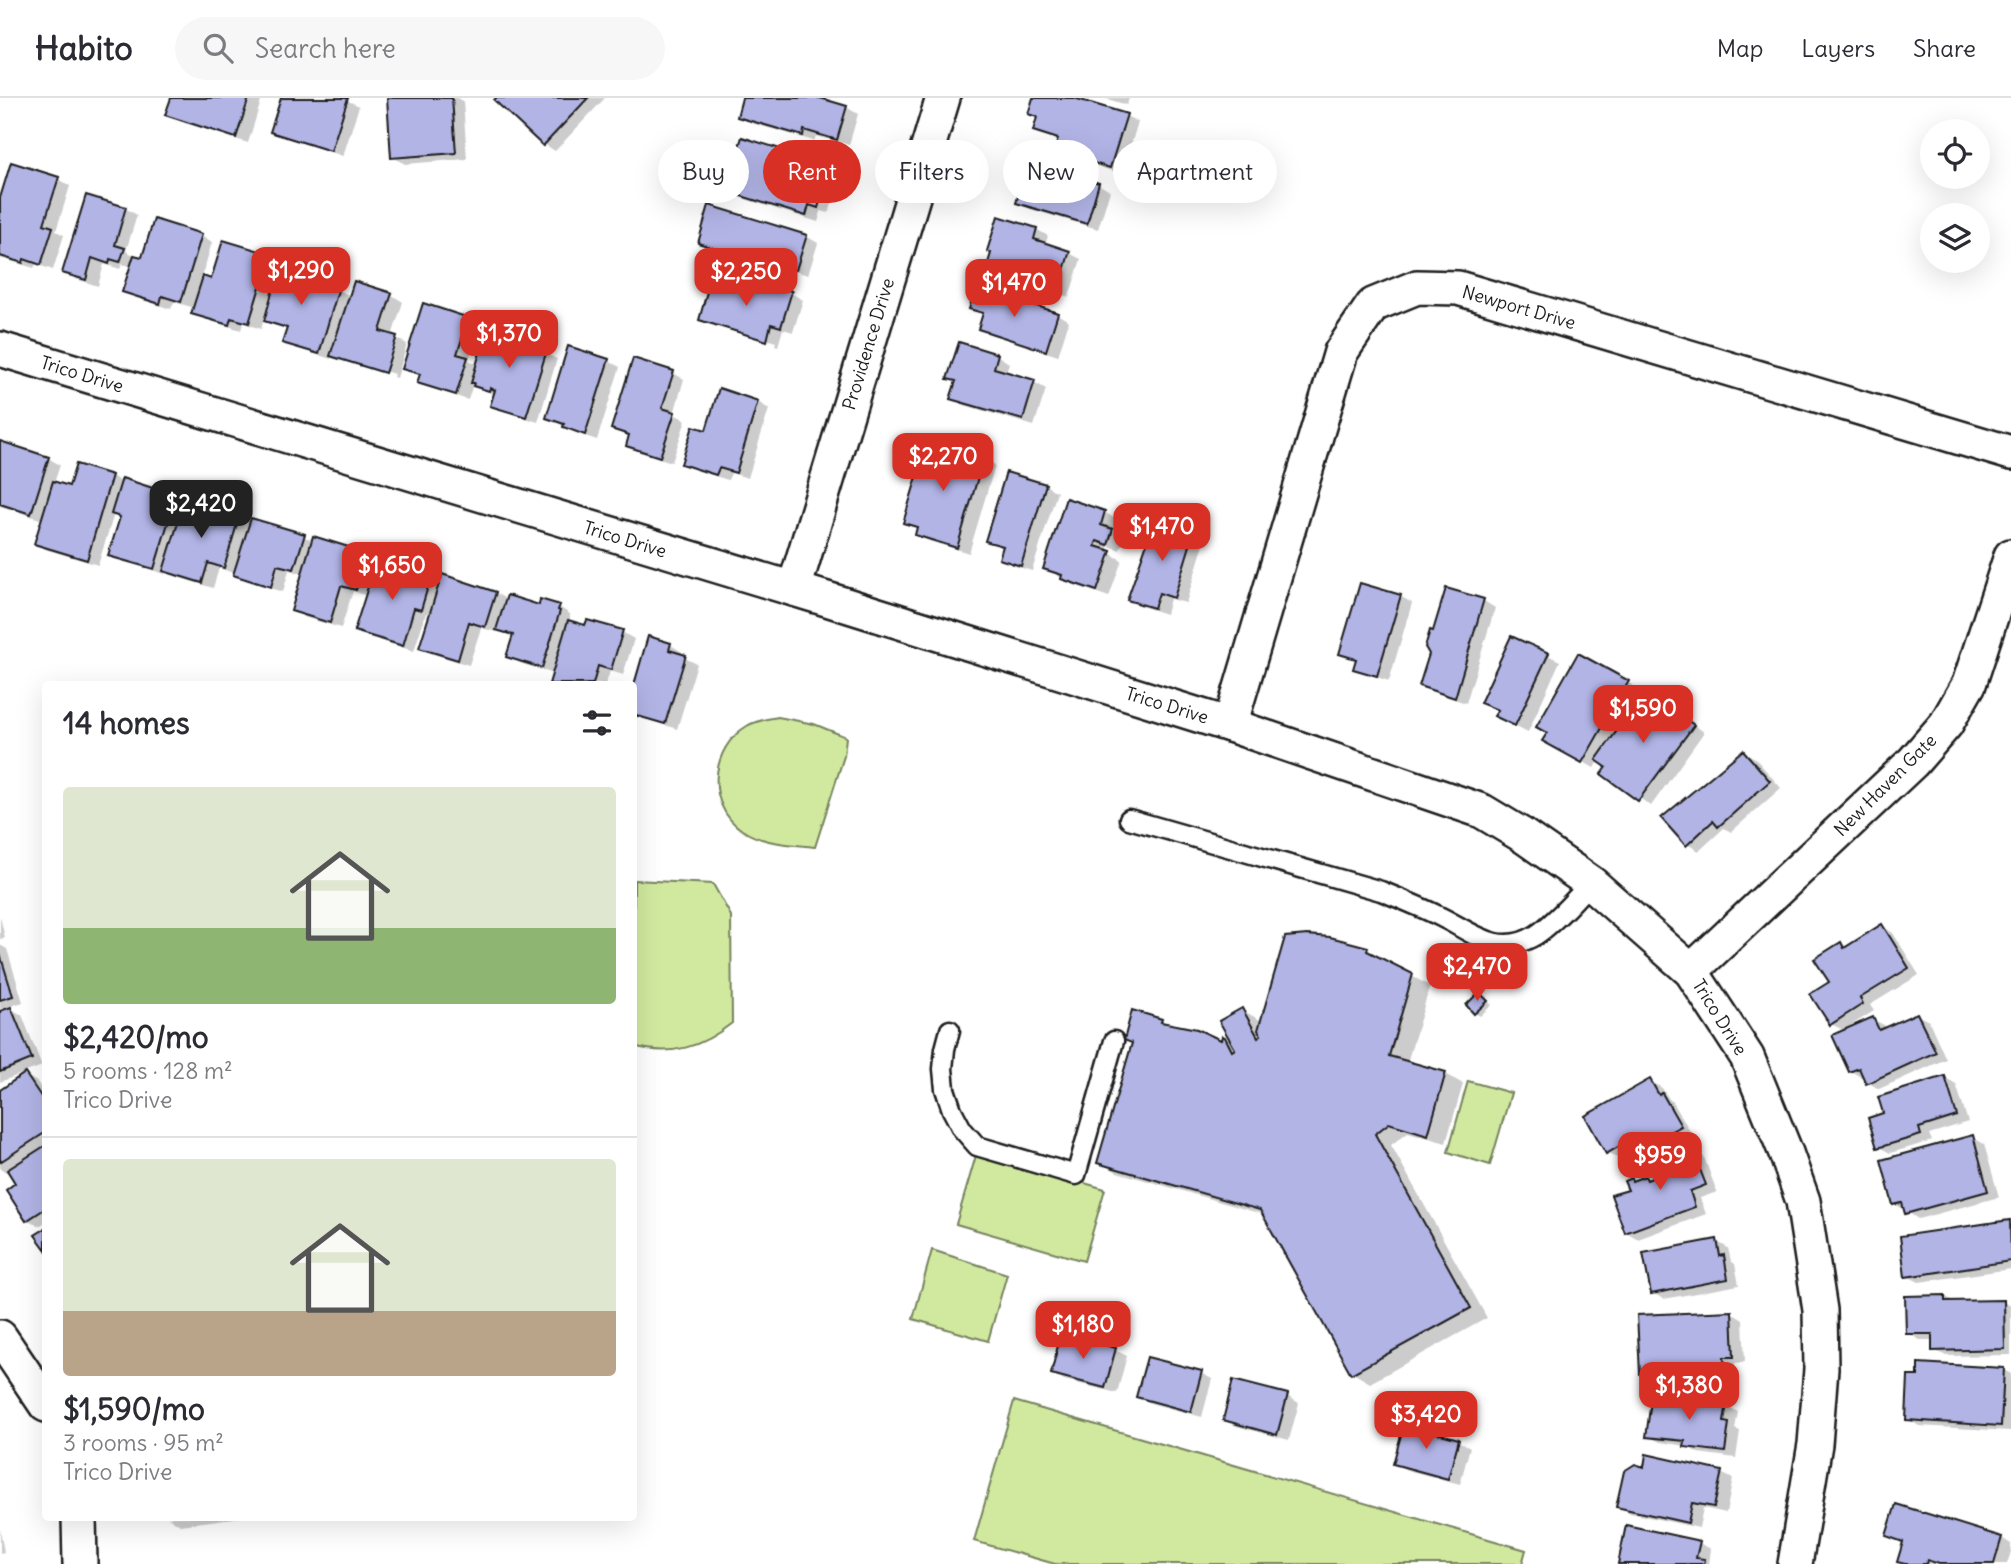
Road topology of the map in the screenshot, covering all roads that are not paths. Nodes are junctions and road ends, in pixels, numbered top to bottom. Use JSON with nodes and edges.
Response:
{"nodes":[{"id":1,"x":943,"y":98,"type":"edge"},
{"id":2,"x":0,"y":349,"type":"edge"},
{"id":3,"x":2011,"y":453,"type":"edge"},
{"id":4,"x":2011,"y":555,"type":"edge"},
{"id":5,"x":794,"y":589,"type":"junction"},
{"id":6,"x":1230,"y":725,"type":"junction"},
{"id":7,"x":1129,"y":819,"type":"dead end"},
{"id":8,"x":1591,"y":883,"type":"junction"},
{"id":9,"x":1691,"y":971,"type":"junction"},
{"id":10,"x":950,"y":1030,"type":"dead end"},
{"id":11,"x":1114,"y":1041,"type":"dead end"},
{"id":12,"x":0,"y":1337,"type":"edge"},
{"id":13,"x":42,"y":1399,"type":"edge"},
{"id":14,"x":79,"y":1521,"type":"edge"},
{"id":15,"x":80,"y":1564,"type":"edge"},
{"id":16,"x":1795,"y":1564,"type":"edge"}],
"edges":[{"from":1,"to":5,"type":"street","name":"Providence Drive"},
{"from":2,"to":5,"type":"street","name":"Trico Drive"},
{"from":3,"to":6,"type":"street","name":"Newport Drive"},
{"from":4,"to":9,"type":"street","name":"New Haven Gate"},
{"from":5,"to":6,"type":"street","name":"Trico Drive"},
{"from":6,"to":8,"type":"street","name":"Trico Drive"},
{"from":7,"to":8,"type":"lane"},
{"from":8,"to":9,"type":"street","name":"Trico Drive"},
{"from":9,"to":16,"type":"street","name":"Trico Drive"},
{"from":10,"to":11,"type":"lane"},
{"from":12,"to":13,"type":"street"},
{"from":14,"to":15,"type":"street"}]}
